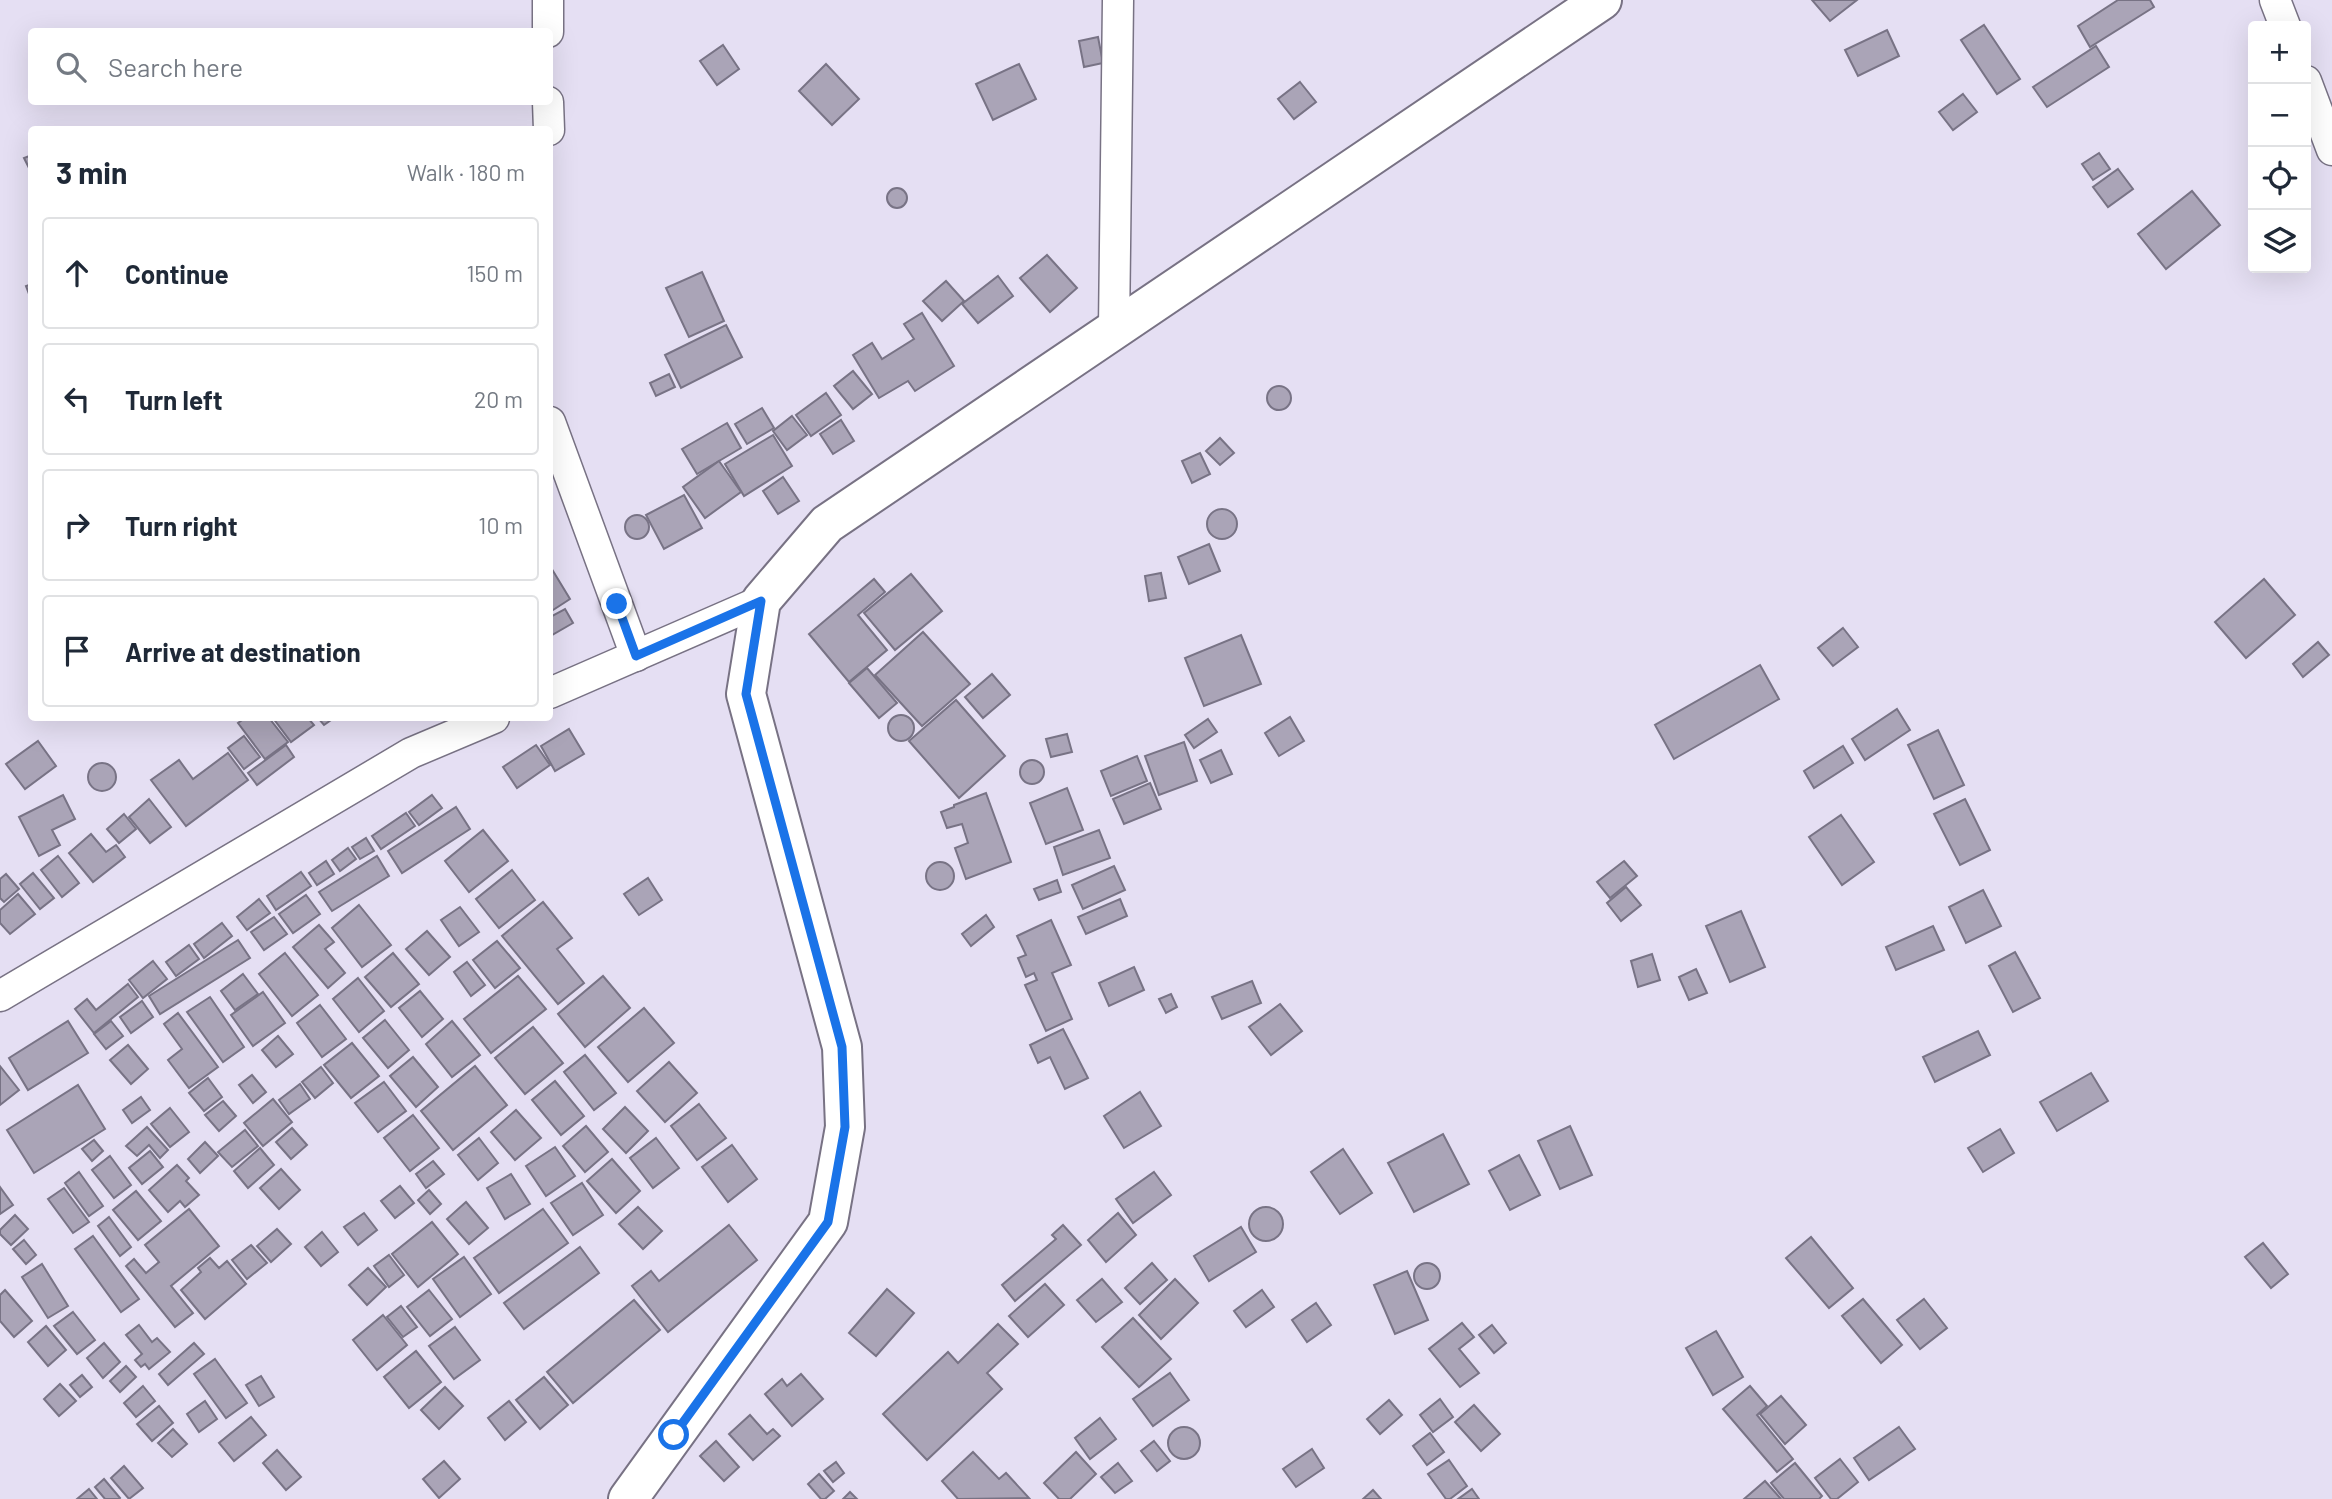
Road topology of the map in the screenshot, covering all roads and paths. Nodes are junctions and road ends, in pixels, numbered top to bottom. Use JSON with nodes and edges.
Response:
{"nodes":[{"id":1,"x":548,"y":0,"type":"edge"},
{"id":2,"x":1118,"y":0,"type":"edge"},
{"id":3,"x":1602,"y":0,"type":"edge"},
{"id":4,"x":2275,"y":0,"type":"edge"},
{"id":5,"x":2283,"y":21,"type":"edge"},
{"id":6,"x":548,"y":28,"type":"edge"},
{"id":7,"x":2307,"y":84,"type":"edge"},
{"id":8,"x":548,"y":105,"type":"edge"},
{"id":9,"x":549,"y":126,"type":"edge"},
{"id":10,"x":2332,"y":150,"type":"edge"},
{"id":11,"x":1114,"y":329,"type":"junction"},
{"id":12,"x":553,"y":430,"type":"edge"},
{"id":13,"x":761,"y":601,"type":"junction"},
{"id":14,"x":636,"y":656,"type":"junction"},
{"id":15,"x":553,"y":692,"type":"edge"},
{"id":16,"x":487,"y":721,"type":"edge"},
{"id":17,"x":0,"y":996,"type":"edge"},
{"id":18,"x":628,"y":1499,"type":"edge"}],
"edges":[{"from":1,"to":6,"type":"street"},
{"from":2,"to":11,"type":"street"},
{"from":3,"to":11,"type":"street"},
{"from":4,"to":5,"type":"street"},
{"from":7,"to":10,"type":"street"},
{"from":8,"to":9,"type":"street"},
{"from":11,"to":13,"type":"street"},
{"from":12,"to":14,"type":"street"},
{"from":13,"to":14,"type":"street"},
{"from":13,"to":18,"type":"street"},
{"from":14,"to":15,"type":"street"},
{"from":16,"to":17,"type":"street"}]}
